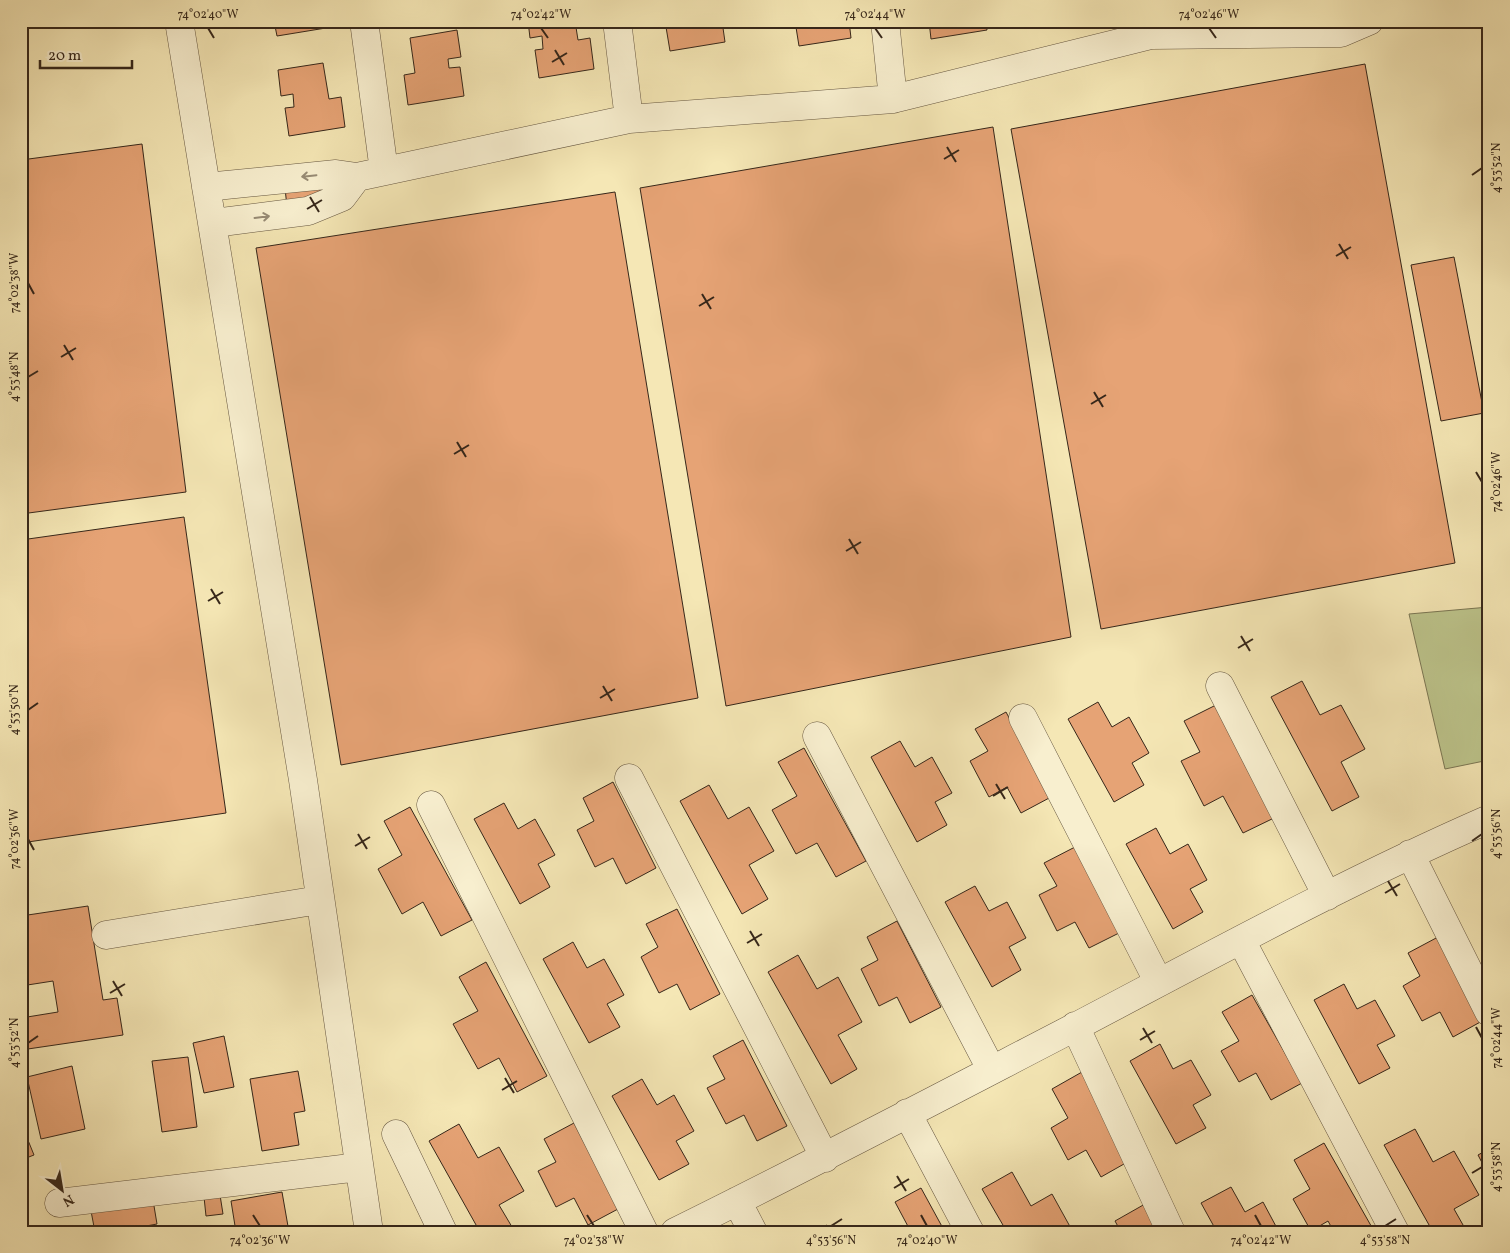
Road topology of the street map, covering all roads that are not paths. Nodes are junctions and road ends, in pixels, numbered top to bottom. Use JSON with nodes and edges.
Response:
{"nodes":[{"id":1,"x":179,"y":21,"type":"edge"},
{"id":2,"x":364,"y":21,"type":"edge"},
{"id":3,"x":618,"y":21,"type":"edge"},
{"id":4,"x":885,"y":21,"type":"edge"},
{"id":5,"x":1369,"y":21,"type":"edge"},
{"id":6,"x":1150,"y":28,"type":"edge"},
{"id":7,"x":893,"y":99,"type":"junction"},
{"id":8,"x":629,"y":119,"type":"junction"},
{"id":9,"x":384,"y":171,"type":"junction"},
{"id":10,"x":357,"y":177,"type":"junction"},
{"id":11,"x":206,"y":187,"type":"junction"},
{"id":12,"x":214,"y":223,"type":"junction"},
{"id":13,"x":1220,"y":686,"type":"dead end"},
{"id":14,"x":1022,"y":718,"type":"dead end"},
{"id":15,"x":818,"y":736,"type":"dead end"},
{"id":16,"x":629,"y":778,"type":"dead end"},
{"id":17,"x":431,"y":805,"type":"dead end"},
{"id":18,"x":1489,"y":819,"type":"edge"},
{"id":19,"x":1410,"y":854,"type":"junction"},
{"id":20,"x":1328,"y":896,"type":"junction"},
{"id":21,"x":319,"y":900,"type":"junction"},
{"id":22,"x":106,"y":935,"type":"dead end"},
{"id":23,"x":1241,"y":940,"type":"junction"},
{"id":24,"x":1158,"y":981,"type":"junction"},
{"id":25,"x":1489,"y":1012,"type":"edge"},
{"id":26,"x":1075,"y":1026,"type":"junction"},
{"id":27,"x":991,"y":1068,"type":"junction"},
{"id":28,"x":907,"y":1112,"type":"junction"},
{"id":29,"x":396,"y":1134,"type":"dead end"},
{"id":30,"x":825,"y":1158,"type":"junction"},
{"id":31,"x":359,"y":1167,"type":"junction"},
{"id":32,"x":737,"y":1201,"type":"junction"},
{"id":33,"x":59,"y":1203,"type":"dead end"},
{"id":34,"x":370,"y":1232,"type":"edge"},
{"id":35,"x":443,"y":1232,"type":"edge"},
{"id":36,"x":644,"y":1232,"type":"edge"},
{"id":37,"x":675,"y":1232,"type":"edge"},
{"id":38,"x":754,"y":1232,"type":"edge"},
{"id":39,"x":970,"y":1232,"type":"edge"},
{"id":40,"x":1172,"y":1232,"type":"edge"},
{"id":41,"x":1395,"y":1232,"type":"edge"}],
"edges":[{"from":1,"to":11,"type":"street"},
{"from":2,"to":9,"type":"street"},
{"from":3,"to":8,"type":"street"},
{"from":4,"to":7,"type":"street"},
{"from":5,"to":6,"type":"street"},
{"from":6,"to":7,"type":"street"},
{"from":7,"to":8,"type":"street"},
{"from":8,"to":9,"type":"street"},
{"from":9,"to":10,"type":"street"},
{"from":10,"to":11,"type":"street","one_way":true},
{"from":12,"to":10,"type":"street","one_way":true},
{"from":11,"to":12,"type":"street"},
{"from":12,"to":21,"type":"street"},
{"from":13,"to":20,"type":"street"},
{"from":14,"to":24,"type":"street"},
{"from":15,"to":27,"type":"street"},
{"from":16,"to":30,"type":"street"},
{"from":17,"to":36,"type":"street"},
{"from":18,"to":19,"type":"street"},
{"from":19,"to":20,"type":"street"},
{"from":19,"to":25,"type":"street"},
{"from":20,"to":23,"type":"street"},
{"from":21,"to":22,"type":"street"},
{"from":21,"to":31,"type":"street"},
{"from":23,"to":24,"type":"street"},
{"from":23,"to":41,"type":"street"},
{"from":24,"to":26,"type":"street"},
{"from":26,"to":27,"type":"street"},
{"from":26,"to":40,"type":"street"},
{"from":27,"to":28,"type":"street"},
{"from":28,"to":30,"type":"street"},
{"from":28,"to":39,"type":"street"},
{"from":29,"to":35,"type":"street"},
{"from":30,"to":32,"type":"street"},
{"from":31,"to":33,"type":"street"},
{"from":31,"to":34,"type":"street"},
{"from":32,"to":37,"type":"street"},
{"from":32,"to":38,"type":"street"}]}
